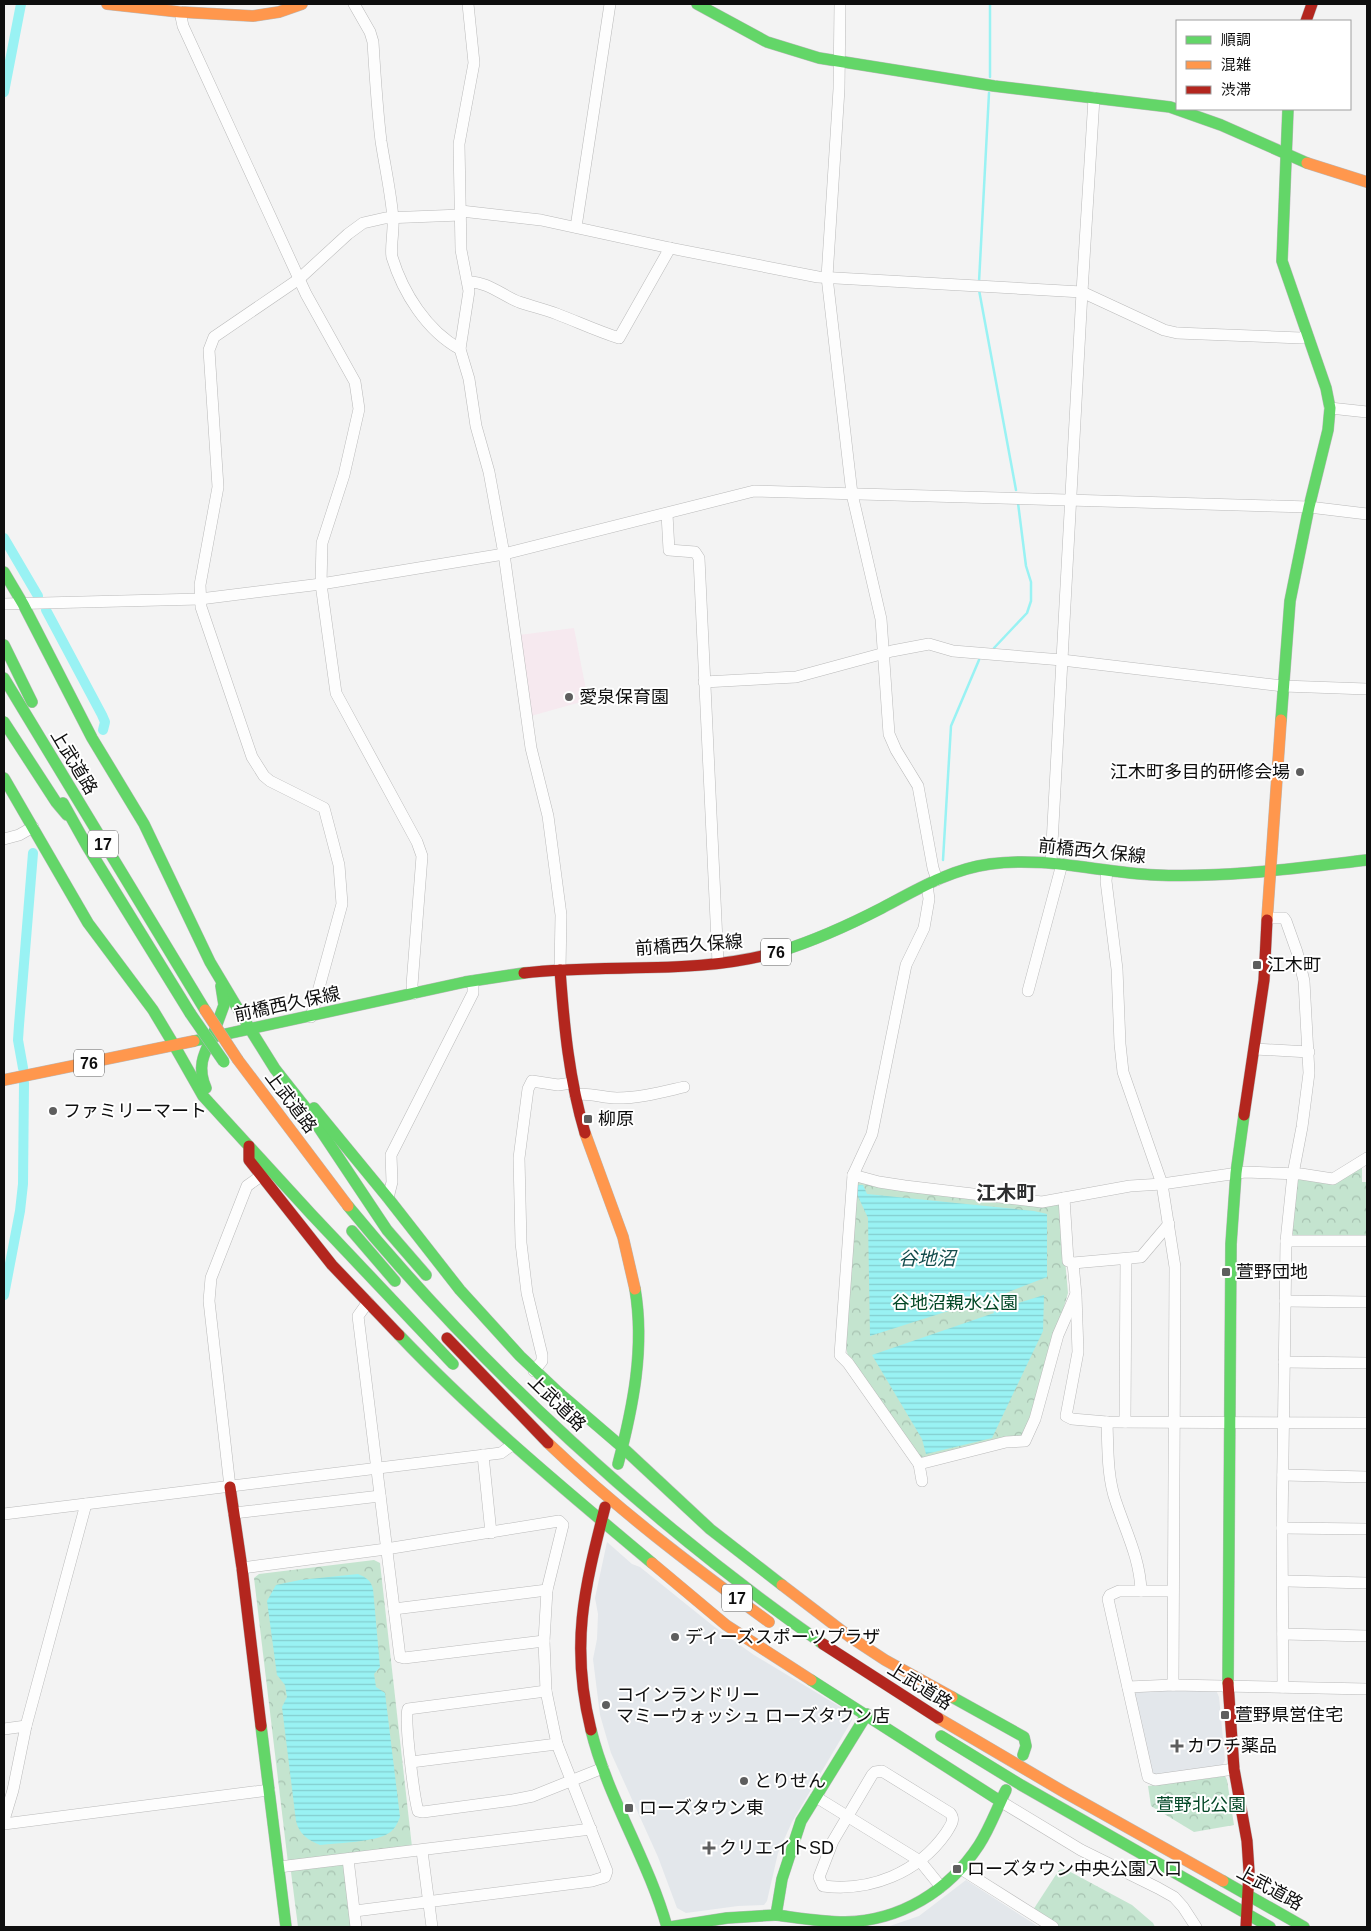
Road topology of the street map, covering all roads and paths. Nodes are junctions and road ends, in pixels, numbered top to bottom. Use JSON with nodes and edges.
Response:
{"nodes":[{"id":1,"x":107,"y":4,"type":"edge"},
{"id":2,"x":302,"y":4,"type":"edge"},
{"id":3,"x":354,"y":4,"type":"edge"},
{"id":4,"x":468,"y":4,"type":"edge"},
{"id":5,"x":610,"y":4,"type":"edge"},
{"id":6,"x":697,"y":4,"type":"edge"},
{"id":7,"x":840,"y":4,"type":"edge"},
{"id":8,"x":1312,"y":4,"type":"edge"},
{"id":9,"x":175,"y":9,"type":"edge"},
{"id":10,"x":1306,"y":20,"type":"edge"},
{"id":11,"x":840,"y":62,"type":"junction"},
{"id":12,"x":1094,"y":98,"type":"junction"},
{"id":13,"x":1176,"y":109,"type":"edge"},
{"id":14,"x":1180,"y":110,"type":"edge"},
{"id":15,"x":1288,"y":110,"type":"edge"},
{"id":16,"x":1286,"y":154,"type":"junction"},
{"id":17,"x":1367,"y":182,"type":"edge"},
{"id":18,"x":461,"y":213,"type":"junction"},
{"id":19,"x":393,"y":219,"type":"junction"},
{"id":20,"x":576,"y":228,"type":"junction"},
{"id":21,"x":670,"y":248,"type":"junction"},
{"id":22,"x":828,"y":277,"type":"junction"},
{"id":23,"x":299,"y":280,"type":"junction"},
{"id":24,"x":468,"y":282,"type":"junction"},
{"id":25,"x":1082,"y":292,"type":"junction"},
{"id":26,"x":1307,"y":335,"type":"junction"},
{"id":27,"x":460,"y":349,"type":"junction"},
{"id":28,"x":1330,"y":408,"type":"junction"},
{"id":29,"x":1367,"y":412,"type":"edge"},
{"id":30,"x":852,"y":494,"type":"junction"},
{"id":31,"x":1071,"y":500,"type":"junction"},
{"id":32,"x":1309,"y":507,"type":"junction"},
{"id":33,"x":667,"y":514,"type":"junction"},
{"id":34,"x":1367,"y":514,"type":"edge"},
{"id":35,"x":504,"y":554,"type":"junction"},
{"id":36,"x":4,"y":572,"type":"edge"},
{"id":37,"x":321,"y":584,"type":"junction"},
{"id":38,"x":200,"y":599,"type":"junction"},
{"id":39,"x":4,"y":604,"type":"edge"},
{"id":40,"x":23,"y":604,"type":"junction"},
{"id":41,"x":4,"y":645,"type":"edge"},
{"id":42,"x":884,"y":654,"type":"junction"},
{"id":43,"x":1062,"y":660,"type":"junction"},
{"id":44,"x":4,"y":678,"type":"edge"},
{"id":45,"x":704,"y":682,"type":"junction"},
{"id":46,"x":1283,"y":686,"type":"junction"},
{"id":47,"x":1367,"y":689,"type":"edge"},
{"id":48,"x":7,"y":710,"type":"edge"},
{"id":49,"x":4,"y":778,"type":"edge"},
{"id":50,"x":72,"y":793,"type":"junction"},
{"id":51,"x":33,"y":827,"type":"junction"},
{"id":52,"x":4,"y":839,"type":"edge"},
{"id":53,"x":1367,"y":860,"type":"edge"},
{"id":54,"x":1056,"y":863,"type":"junction"},
{"id":55,"x":1107,"y":871,"type":"junction"},
{"id":56,"x":1269,"y":871,"type":"junction"},
{"id":57,"x":932,"y":882,"type":"junction"},
{"id":58,"x":1268,"y":918,"type":"junction"},
{"id":59,"x":210,"y":962,"type":"junction"},
{"id":60,"x":718,"y":964,"type":"junction"},
{"id":61,"x":560,"y":970,"type":"junction"},
{"id":62,"x":473,"y":981,"type":"junction"},
{"id":63,"x":1028,"y":991,"type":"dead end"},
{"id":64,"x":413,"y":994,"type":"junction"},
{"id":65,"x":311,"y":1017,"type":"junction"},
{"id":66,"x":250,"y":1029,"type":"junction"},
{"id":67,"x":212,"y":1037,"type":"junction"},
{"id":68,"x":174,"y":1045,"type":"junction"},
{"id":69,"x":1255,"y":1049,"type":"junction"},
{"id":70,"x":1309,"y":1052,"type":"junction"},
{"id":71,"x":227,"y":1066,"type":"dead end"},
{"id":72,"x":4,"y":1080,"type":"edge"},
{"id":73,"x":572,"y":1083,"type":"junction"},
{"id":74,"x":684,"y":1087,"type":"dead end"},
{"id":75,"x":575,"y":1095,"type":"junction"},
{"id":76,"x":305,"y":1107,"type":"junction"},
{"id":77,"x":218,"y":1112,"type":"junction"},
{"id":78,"x":249,"y":1146,"type":"junction"},
{"id":79,"x":1367,"y":1158,"type":"edge"},
{"id":80,"x":1236,"y":1173,"type":"junction"},
{"id":81,"x":1293,"y":1174,"type":"junction"},
{"id":82,"x":853,"y":1175,"type":"junction"},
{"id":83,"x":261,"y":1176,"type":"junction"},
{"id":84,"x":1162,"y":1184,"type":"junction"},
{"id":85,"x":388,"y":1198,"type":"junction"},
{"id":86,"x":1064,"y":1198,"type":"junction"},
{"id":87,"x":343,"y":1220,"type":"dead end"},
{"id":88,"x":1169,"y":1224,"type":"junction"},
{"id":89,"x":1286,"y":1241,"type":"junction"},
{"id":90,"x":1367,"y":1241,"type":"edge"},
{"id":91,"x":1126,"y":1259,"type":"junction"},
{"id":92,"x":1073,"y":1263,"type":"junction"},
{"id":93,"x":432,"y":1283,"type":"dead end"},
{"id":94,"x":400,"y":1287,"type":"dead end"},
{"id":95,"x":1076,"y":1294,"type":"junction"},
{"id":96,"x":1285,"y":1301,"type":"junction"},
{"id":97,"x":368,"y":1302,"type":"junction"},
{"id":98,"x":1367,"y":1302,"type":"edge"},
{"id":99,"x":458,"y":1313,"type":"dead end"},
{"id":100,"x":441,"y":1331,"type":"dead end"},
{"id":101,"x":1284,"y":1362,"type":"junction"},
{"id":102,"x":1367,"y":1364,"type":"edge"},
{"id":103,"x":534,"y":1371,"type":"junction"},
{"id":104,"x":462,"y":1373,"type":"dead end"},
{"id":105,"x":483,"y":1392,"type":"dead end"},
{"id":106,"x":1174,"y":1421,"type":"junction"},
{"id":107,"x":1107,"y":1422,"type":"junction"},
{"id":108,"x":1125,"y":1422,"type":"junction"},
{"id":109,"x":1230,"y":1422,"type":"junction"},
{"id":110,"x":1284,"y":1423,"type":"junction"},
{"id":111,"x":1367,"y":1423,"type":"edge"},
{"id":112,"x":576,"y":1445,"type":"junction"},
{"id":113,"x":512,"y":1446,"type":"junction"},
{"id":114,"x":622,"y":1447,"type":"junction"},
{"id":115,"x":483,"y":1456,"type":"junction"},
{"id":116,"x":618,"y":1464,"type":"dead end"},
{"id":117,"x":918,"y":1464,"type":"junction"},
{"id":118,"x":377,"y":1469,"type":"junction"},
{"id":119,"x":578,"y":1471,"type":"junction"},
{"id":120,"x":1283,"y":1475,"type":"junction"},
{"id":121,"x":1367,"y":1477,"type":"edge"},
{"id":122,"x":922,"y":1481,"type":"dead end"},
{"id":123,"x":230,"y":1487,"type":"junction"},
{"id":124,"x":380,"y":1496,"type":"junction"},
{"id":125,"x":86,"y":1504,"type":"junction"},
{"id":126,"x":606,"y":1507,"type":"dead end"},
{"id":127,"x":234,"y":1513,"type":"junction"},
{"id":128,"x":4,"y":1514,"type":"edge"},
{"id":129,"x":602,"y":1521,"type":"junction"},
{"id":130,"x":1282,"y":1528,"type":"junction"},
{"id":131,"x":1367,"y":1529,"type":"edge"},
{"id":132,"x":491,"y":1533,"type":"junction"},
{"id":133,"x":386,"y":1549,"type":"junction"},
{"id":134,"x":242,"y":1568,"type":"junction"},
{"id":135,"x":1287,"y":1581,"type":"dead end"},
{"id":136,"x":1367,"y":1583,"type":"edge"},
{"id":137,"x":547,"y":1590,"type":"junction"},
{"id":138,"x":1141,"y":1590,"type":"junction"},
{"id":139,"x":1173,"y":1591,"type":"junction"},
{"id":140,"x":394,"y":1609,"type":"junction"},
{"id":141,"x":780,"y":1629,"type":"dead end"},
{"id":142,"x":1283,"y":1634,"type":"junction"},
{"id":143,"x":1367,"y":1636,"type":"edge"},
{"id":144,"x":544,"y":1641,"type":"junction"},
{"id":145,"x":1173,"y":1685,"type":"junction"},
{"id":146,"x":1228,"y":1686,"type":"junction"},
{"id":147,"x":1128,"y":1687,"type":"junction"},
{"id":148,"x":1283,"y":1687,"type":"junction"},
{"id":149,"x":1367,"y":1689,"type":"edge"},
{"id":150,"x":546,"y":1691,"type":"junction"},
{"id":151,"x":867,"y":1714,"type":"junction"},
{"id":152,"x":26,"y":1726,"type":"junction"},
{"id":153,"x":4,"y":1728,"type":"edge"},
{"id":154,"x":931,"y":1730,"type":"dead end"},
{"id":155,"x":557,"y":1744,"type":"junction"},
{"id":156,"x":1023,"y":1755,"type":"dead end"},
{"id":157,"x":412,"y":1762,"type":"junction"},
{"id":158,"x":603,"y":1768,"type":"junction"},
{"id":159,"x":1234,"y":1769,"type":"junction"},
{"id":160,"x":570,"y":1781,"type":"junction"},
{"id":161,"x":269,"y":1790,"type":"junction"},
{"id":162,"x":1006,"y":1790,"type":"dead end"},
{"id":163,"x":816,"y":1797,"type":"junction"},
{"id":164,"x":1000,"y":1801,"type":"junction"},
{"id":165,"x":848,"y":1816,"type":"junction"},
{"id":166,"x":4,"y":1820,"type":"edge"},
{"id":167,"x":4,"y":1824,"type":"edge"},
{"id":168,"x":590,"y":1829,"type":"junction"},
{"id":169,"x":422,"y":1851,"type":"junction"},
{"id":170,"x":348,"y":1859,"type":"junction"},
{"id":171,"x":920,"y":1861,"type":"junction"},
{"id":172,"x":279,"y":1867,"type":"junction"},
{"id":173,"x":961,"y":1869,"type":"junction"},
{"id":174,"x":941,"y":1887,"type":"junction"},
{"id":175,"x":1248,"y":1894,"type":"junction"},
{"id":176,"x":428,"y":1901,"type":"junction"},
{"id":177,"x":355,"y":1911,"type":"junction"},
{"id":178,"x":1246,"y":1914,"type":"junction"},
{"id":179,"x":776,"y":1915,"type":"junction"},
{"id":180,"x":286,"y":1927,"type":"edge"},
{"id":181,"x":356,"y":1927,"type":"edge"},
{"id":182,"x":432,"y":1927,"type":"edge"},
{"id":183,"x":669,"y":1927,"type":"edge"},
{"id":184,"x":1053,"y":1927,"type":"edge"},
{"id":185,"x":1196,"y":1927,"type":"edge"},
{"id":186,"x":1246,"y":1927,"type":"edge"},
{"id":187,"x":1270,"y":1927,"type":"edge"},
{"id":188,"x":1304,"y":1927,"type":"edge"}],
"edges":[{"from":1,"to":9,"type":"main road"},
{"from":2,"to":9,"type":"main road"},
{"from":3,"to":19,"type":"street"},
{"from":4,"to":18,"type":"street"},
{"from":5,"to":20,"type":"street"},
{"from":6,"to":11,"type":"main road"},
{"from":7,"to":11,"type":"street"},
{"from":8,"to":10,"type":"main road"},
{"from":9,"to":23,"type":"street"},
{"from":11,"to":12,"type":"main road"},
{"from":11,"to":22,"type":"street"},
{"from":12,"to":13,"type":"main road"},
{"from":12,"to":25,"type":"street"},
{"from":14,"to":16,"type":"main road"},
{"from":15,"to":16,"type":"main road"},
{"from":16,"to":17,"type":"main road"},
{"from":16,"to":26,"type":"main road"},
{"from":18,"to":19,"type":"street"},
{"from":18,"to":20,"type":"street"},
{"from":18,"to":24,"type":"street"},
{"from":19,"to":23,"type":"street"},
{"from":19,"to":27,"type":"street"},
{"from":20,"to":21,"type":"street"},
{"from":21,"to":22,"type":"street"},
{"from":21,"to":24,"type":"street"},
{"from":22,"to":25,"type":"street"},
{"from":22,"to":30,"type":"street"},
{"from":23,"to":37,"type":"street"},
{"from":23,"to":38,"type":"street"},
{"from":24,"to":27,"type":"street"},
{"from":25,"to":26,"type":"street"},
{"from":25,"to":31,"type":"street"},
{"from":26,"to":28,"type":"main road"},
{"from":27,"to":35,"type":"street"},
{"from":28,"to":29,"type":"street"},
{"from":28,"to":32,"type":"main road"},
{"from":30,"to":31,"type":"street"},
{"from":30,"to":33,"type":"street"},
{"from":30,"to":42,"type":"street"},
{"from":31,"to":32,"type":"street"},
{"from":31,"to":43,"type":"street"},
{"from":32,"to":34,"type":"street"},
{"from":32,"to":46,"type":"main road"},
{"from":33,"to":35,"type":"street"},
{"from":33,"to":45,"type":"street"},
{"from":35,"to":37,"type":"street"},
{"from":35,"to":61,"type":"street"},
{"from":36,"to":40,"type":"main road"},
{"from":37,"to":38,"type":"street"},
{"from":37,"to":64,"type":"street"},
{"from":38,"to":40,"type":"street"},
{"from":38,"to":65,"type":"street"},
{"from":39,"to":40,"type":"street"},
{"from":40,"to":59,"type":"main road"},
{"from":41,"to":50,"type":"main road","number":"17"},
{"from":42,"to":43,"type":"street"},
{"from":42,"to":45,"type":"street"},
{"from":42,"to":57,"type":"street"},
{"from":43,"to":46,"type":"street"},
{"from":43,"to":54,"type":"street"},
{"from":44,"to":50,"type":"main road","name":"上武道路","number":"17"},
{"from":45,"to":60,"type":"street"},
{"from":46,"to":47,"type":"street"},
{"from":46,"to":56,"type":"main road"},
{"from":48,"to":71,"type":"main road","name":"上武道路","number":"17","bridge":true},
{"from":49,"to":51,"type":"main road"},
{"from":50,"to":112,"type":"main road","name":"上武道路","number":"17","bridge":true},
{"from":51,"to":52,"type":"street"},
{"from":51,"to":68,"type":"main road"},
{"from":53,"to":56,"type":"main road","name":"前橋西久保線","number":"76"},
{"from":54,"to":55,"type":"main road","name":"前橋西久保線","number":"76"},
{"from":54,"to":57,"type":"main road","name":"前橋西久保線","number":"76"},
{"from":54,"to":63,"type":"street"},
{"from":55,"to":56,"type":"main road","name":"前橋西久保線","number":"76"},
{"from":55,"to":84,"type":"street"},
{"from":56,"to":58,"type":"main road"},
{"from":57,"to":60,"type":"main road","name":"前橋西久保線","number":"76"},
{"from":57,"to":82,"type":"street"},
{"from":58,"to":69,"type":"main road"},
{"from":58,"to":70,"type":"street"},
{"from":59,"to":66,"type":"main road"},
{"from":59,"to":67,"type":"main road"},
{"from":60,"to":61,"type":"main road","name":"前橋西久保線","number":"76"},
{"from":61,"to":62,"type":"main road","name":"前橋西久保線","number":"76"},
{"from":61,"to":73,"type":"main road"},
{"from":62,"to":64,"type":"main road","name":"前橋西久保線","number":"76"},
{"from":62,"to":85,"type":"street"},
{"from":64,"to":65,"type":"main road","name":"前橋西久保線","number":"76"},
{"from":65,"to":66,"type":"main road","name":"前橋西久保線","number":"76"},
{"from":66,"to":67,"type":"main road","name":"前橋西久保線","number":"76"},
{"from":66,"to":76,"type":"main road"},
{"from":67,"to":68,"type":"main road","name":"前橋西久保線","number":"76"},
{"from":67,"to":77,"type":"main road"},
{"from":68,"to":72,"type":"main road","name":"前橋西久保線","number":"76"},
{"from":68,"to":77,"type":"main road"},
{"from":69,"to":70,"type":"street"},
{"from":69,"to":80,"type":"main road"},
{"from":70,"to":81,"type":"street"},
{"from":73,"to":75,"type":"main road"},
{"from":73,"to":103,"type":"street"},
{"from":74,"to":75,"type":"street"},
{"from":75,"to":114,"type":"main road"},
{"from":76,"to":85,"type":"main road"},
{"from":76,"to":93,"type":"main road"},
{"from":77,"to":78,"type":"main road"},
{"from":78,"to":83,"type":"main road"},
{"from":78,"to":104,"type":"main road"},
{"from":79,"to":81,"type":"street"},
{"from":80,"to":81,"type":"street"},
{"from":80,"to":84,"type":"street"},
{"from":80,"to":109,"type":"main road"},
{"from":81,"to":89,"type":"street"},
{"from":82,"to":86,"type":"street"},
{"from":82,"to":117,"type":"street"},
{"from":83,"to":97,"type":"main road"},
{"from":83,"to":123,"type":"street"},
{"from":84,"to":86,"type":"street"},
{"from":84,"to":88,"type":"street"},
{"from":85,"to":103,"type":"main road"},
{"from":86,"to":92,"type":"street"},
{"from":87,"to":94,"type":"main road"},
{"from":88,"to":91,"type":"street"},
{"from":88,"to":106,"type":"street"},
{"from":89,"to":90,"type":"street"},
{"from":89,"to":96,"type":"street"},
{"from":91,"to":92,"type":"street"},
{"from":91,"to":108,"type":"street"},
{"from":92,"to":95,"type":"street"},
{"from":95,"to":107,"type":"street"},
{"from":95,"to":117,"type":"street"},
{"from":96,"to":98,"type":"street"},
{"from":96,"to":101,"type":"street"},
{"from":97,"to":113,"type":"main road"},
{"from":97,"to":118,"type":"street"},
{"from":99,"to":112,"type":"main road"},
{"from":100,"to":119,"type":"main road","name":"上武道路","number":"17"},
{"from":101,"to":102,"type":"street"},
{"from":101,"to":110,"type":"street"},
{"from":103,"to":114,"type":"main road"},
{"from":105,"to":119,"type":"main road"},
{"from":106,"to":108,"type":"street"},
{"from":106,"to":109,"type":"street"},
{"from":106,"to":139,"type":"street"},
{"from":107,"to":108,"type":"street"},
{"from":107,"to":138,"type":"street"},
{"from":109,"to":110,"type":"street"},
{"from":109,"to":146,"type":"main road"},
{"from":110,"to":111,"type":"street"},
{"from":110,"to":120,"type":"street"},
{"from":112,"to":175,"type":"main road","name":"上武道路","number":"17"},
{"from":113,"to":115,"type":"street"},
{"from":113,"to":129,"type":"main road"},
{"from":114,"to":116,"type":"main road"},
{"from":114,"to":156,"type":"main road"},
{"from":115,"to":118,"type":"street"},
{"from":115,"to":132,"type":"street"},
{"from":117,"to":122,"type":"street"},
{"from":118,"to":123,"type":"street"},
{"from":118,"to":124,"type":"street"},
{"from":119,"to":141,"type":"main road","name":"上武道路","number":"17"},
{"from":120,"to":121,"type":"street"},
{"from":120,"to":130,"type":"street"},
{"from":123,"to":125,"type":"street"},
{"from":123,"to":127,"type":"main road"},
{"from":124,"to":127,"type":"street"},
{"from":124,"to":133,"type":"street"},
{"from":125,"to":128,"type":"street"},
{"from":125,"to":152,"type":"street"},
{"from":126,"to":129,"type":"main road"},
{"from":127,"to":134,"type":"main road"},
{"from":129,"to":151,"type":"main road"},
{"from":129,"to":158,"type":"main road"},
{"from":130,"to":131,"type":"street"},
{"from":130,"to":142,"type":"street"},
{"from":132,"to":133,"type":"street"},
{"from":132,"to":137,"type":"street"},
{"from":133,"to":134,"type":"street"},
{"from":133,"to":140,"type":"street"},
{"from":134,"to":161,"type":"main road"},
{"from":135,"to":136,"type":"street"},
{"from":137,"to":140,"type":"street"},
{"from":137,"to":144,"type":"street"},
{"from":138,"to":139,"type":"street"},
{"from":138,"to":147,"type":"street"},
{"from":139,"to":145,"type":"street"},
{"from":140,"to":144,"type":"street"},
{"from":142,"to":143,"type":"street"},
{"from":142,"to":148,"type":"street"},
{"from":144,"to":150,"type":"street"},
{"from":145,"to":146,"type":"street"},
{"from":145,"to":147,"type":"street"},
{"from":146,"to":148,"type":"street"},
{"from":146,"to":159,"type":"main road"},
{"from":147,"to":159,"type":"street"},
{"from":148,"to":149,"type":"street"},
{"from":150,"to":155,"type":"street"},
{"from":150,"to":157,"type":"street"},
{"from":151,"to":163,"type":"main road"},
{"from":151,"to":164,"type":"main road"},
{"from":152,"to":153,"type":"street"},
{"from":152,"to":166,"type":"street"},
{"from":154,"to":178,"type":"main road","name":"上武道路"},
{"from":155,"to":157,"type":"street"},
{"from":155,"to":160,"type":"street"},
{"from":157,"to":160,"type":"street"},
{"from":158,"to":160,"type":"street"},
{"from":158,"to":183,"type":"main road"},
{"from":159,"to":175,"type":"main road"},
{"from":160,"to":168,"type":"street"},
{"from":161,"to":167,"type":"street"},
{"from":161,"to":172,"type":"main road"},
{"from":162,"to":164,"type":"main road"},
{"from":163,"to":165,"type":"street"},
{"from":163,"to":179,"type":"main road"},
{"from":164,"to":173,"type":"main road"},
{"from":164,"to":185,"type":"street"},
{"from":165,"to":171,"type":"street"},
{"from":165,"to":171,"type":"street"},
{"from":165,"to":171,"type":"street"},
{"from":168,"to":169,"type":"street"},
{"from":168,"to":176,"type":"street"},
{"from":169,"to":170,"type":"street"},
{"from":169,"to":176,"type":"street"},
{"from":170,"to":172,"type":"street"},
{"from":170,"to":177,"type":"street"},
{"from":171,"to":174,"type":"street"},
{"from":172,"to":180,"type":"main road"},
{"from":173,"to":174,"type":"main road"},
{"from":173,"to":184,"type":"street"},
{"from":174,"to":179,"type":"main road"},
{"from":175,"to":178,"type":"main road"},
{"from":175,"to":188,"type":"main road","name":"上武道路","number":"17"},
{"from":176,"to":177,"type":"street"},
{"from":176,"to":182,"type":"street"},
{"from":177,"to":181,"type":"street"},
{"from":178,"to":186,"type":"main road"},
{"from":178,"to":187,"type":"main road","name":"上武道路"},
{"from":179,"to":183,"type":"main road"}]}
